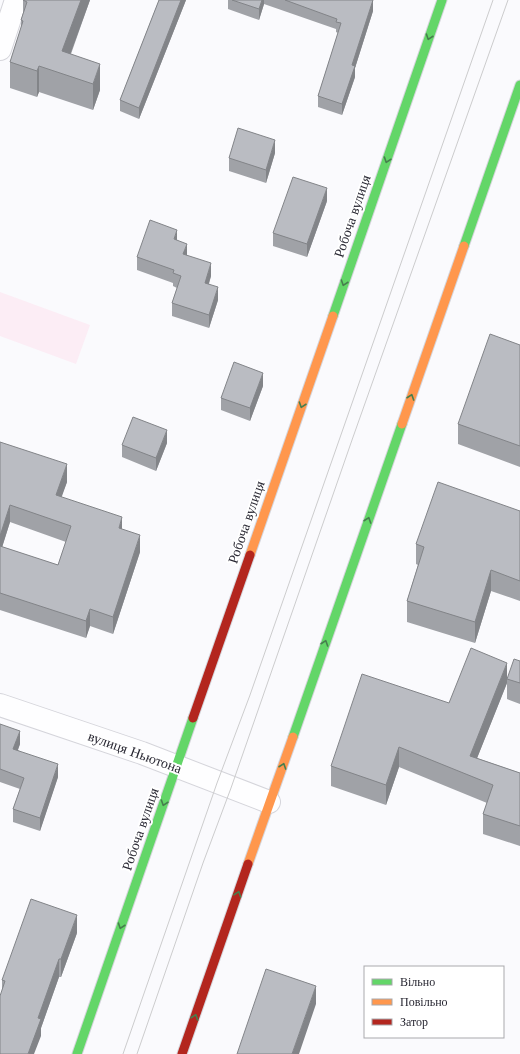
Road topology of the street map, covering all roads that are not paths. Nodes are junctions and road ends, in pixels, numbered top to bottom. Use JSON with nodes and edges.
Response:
{"nodes":[{"id":1,"x":16,"y":0,"type":"edge"},
{"id":2,"x":442,"y":0,"type":"edge"},
{"id":3,"x":0,"y":49,"type":"edge"},
{"id":4,"x":520,"y":85,"type":"edge"},
{"id":5,"x":0,"y":705,"type":"edge"},
{"id":6,"x":177,"y":766,"type":"junction"},
{"id":7,"x":269,"y":802,"type":"junction"},
{"id":8,"x":77,"y":1054,"type":"edge"},
{"id":9,"x":182,"y":1054,"type":"edge"}],
"edges":[{"from":1,"to":3,"type":"street"},
{"from":2,"to":6,"type":"main road","name":"Робоча вулиця","one_way":true},
{"from":7,"to":4,"type":"main road","one_way":true},
{"from":5,"to":6,"type":"street","name":"вулиця Ньютона"},
{"from":6,"to":7,"type":"street","name":"вулиця Ньютона"},
{"from":6,"to":8,"type":"main road","name":"Робоча вулиця","one_way":true},
{"from":9,"to":7,"type":"main road","one_way":true}]}
